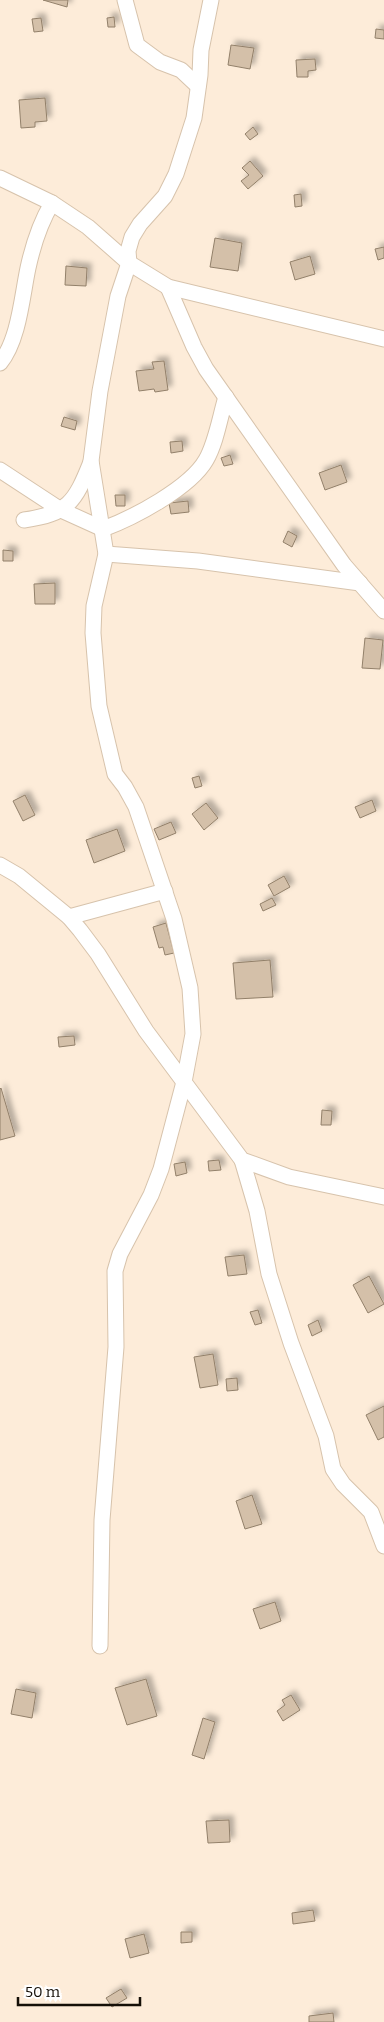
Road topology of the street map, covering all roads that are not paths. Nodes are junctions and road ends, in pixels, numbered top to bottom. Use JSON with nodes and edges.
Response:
{"nodes":[{"id":1,"x":125,"y":0,"type":"edge"},
{"id":2,"x":211,"y":0,"type":"edge"},
{"id":3,"x":198,"y":86,"type":"junction"},
{"id":4,"x":0,"y":178,"type":"edge"},
{"id":5,"x":52,"y":203,"type":"junction"},
{"id":6,"x":129,"y":263,"type":"junction"},
{"id":7,"x":168,"y":287,"type":"junction"},
{"id":8,"x":384,"y":340,"type":"edge"},
{"id":9,"x":0,"y":363,"type":"edge"},
{"id":10,"x":226,"y":397,"type":"junction"},
{"id":11,"x":91,"y":461,"type":"junction"},
{"id":12,"x":0,"y":470,"type":"edge"},
{"id":13,"x":61,"y":510,"type":"junction"},
{"id":14,"x":24,"y":520,"type":"dead end"},
{"id":15,"x":103,"y":529,"type":"junction"},
{"id":16,"x":106,"y":554,"type":"junction"},
{"id":17,"x":360,"y":583,"type":"junction"},
{"id":18,"x":384,"y":611,"type":"edge"},
{"id":19,"x":0,"y":865,"type":"edge"},
{"id":20,"x":165,"y":891,"type":"junction"},
{"id":21,"x":69,"y":916,"type":"junction"},
{"id":22,"x":184,"y":1082,"type":"junction"},
{"id":23,"x":242,"y":1160,"type":"junction"},
{"id":24,"x":384,"y":1197,"type":"edge"},
{"id":25,"x":384,"y":1546,"type":"edge"},
{"id":26,"x":100,"y":1646,"type":"dead end"}],
"edges":[{"from":1,"to":3,"type":"street"},
{"from":2,"to":3,"type":"street"},
{"from":3,"to":6,"type":"street"},
{"from":4,"to":5,"type":"street"},
{"from":5,"to":6,"type":"street"},
{"from":5,"to":9,"type":"street"},
{"from":6,"to":7,"type":"street"},
{"from":6,"to":11,"type":"street"},
{"from":7,"to":8,"type":"street"},
{"from":7,"to":10,"type":"street"},
{"from":10,"to":15,"type":"street"},
{"from":10,"to":17,"type":"street"},
{"from":11,"to":13,"type":"street"},
{"from":11,"to":15,"type":"street"},
{"from":12,"to":13,"type":"street"},
{"from":13,"to":14,"type":"street"},
{"from":13,"to":15,"type":"street"},
{"from":15,"to":16,"type":"street"},
{"from":16,"to":17,"type":"street"},
{"from":16,"to":20,"type":"street"},
{"from":17,"to":18,"type":"street"},
{"from":19,"to":21,"type":"street"},
{"from":20,"to":21,"type":"street"},
{"from":20,"to":22,"type":"street"},
{"from":21,"to":22,"type":"street"},
{"from":22,"to":23,"type":"street"},
{"from":22,"to":26,"type":"street"},
{"from":23,"to":24,"type":"street"},
{"from":23,"to":25,"type":"street"}]}
